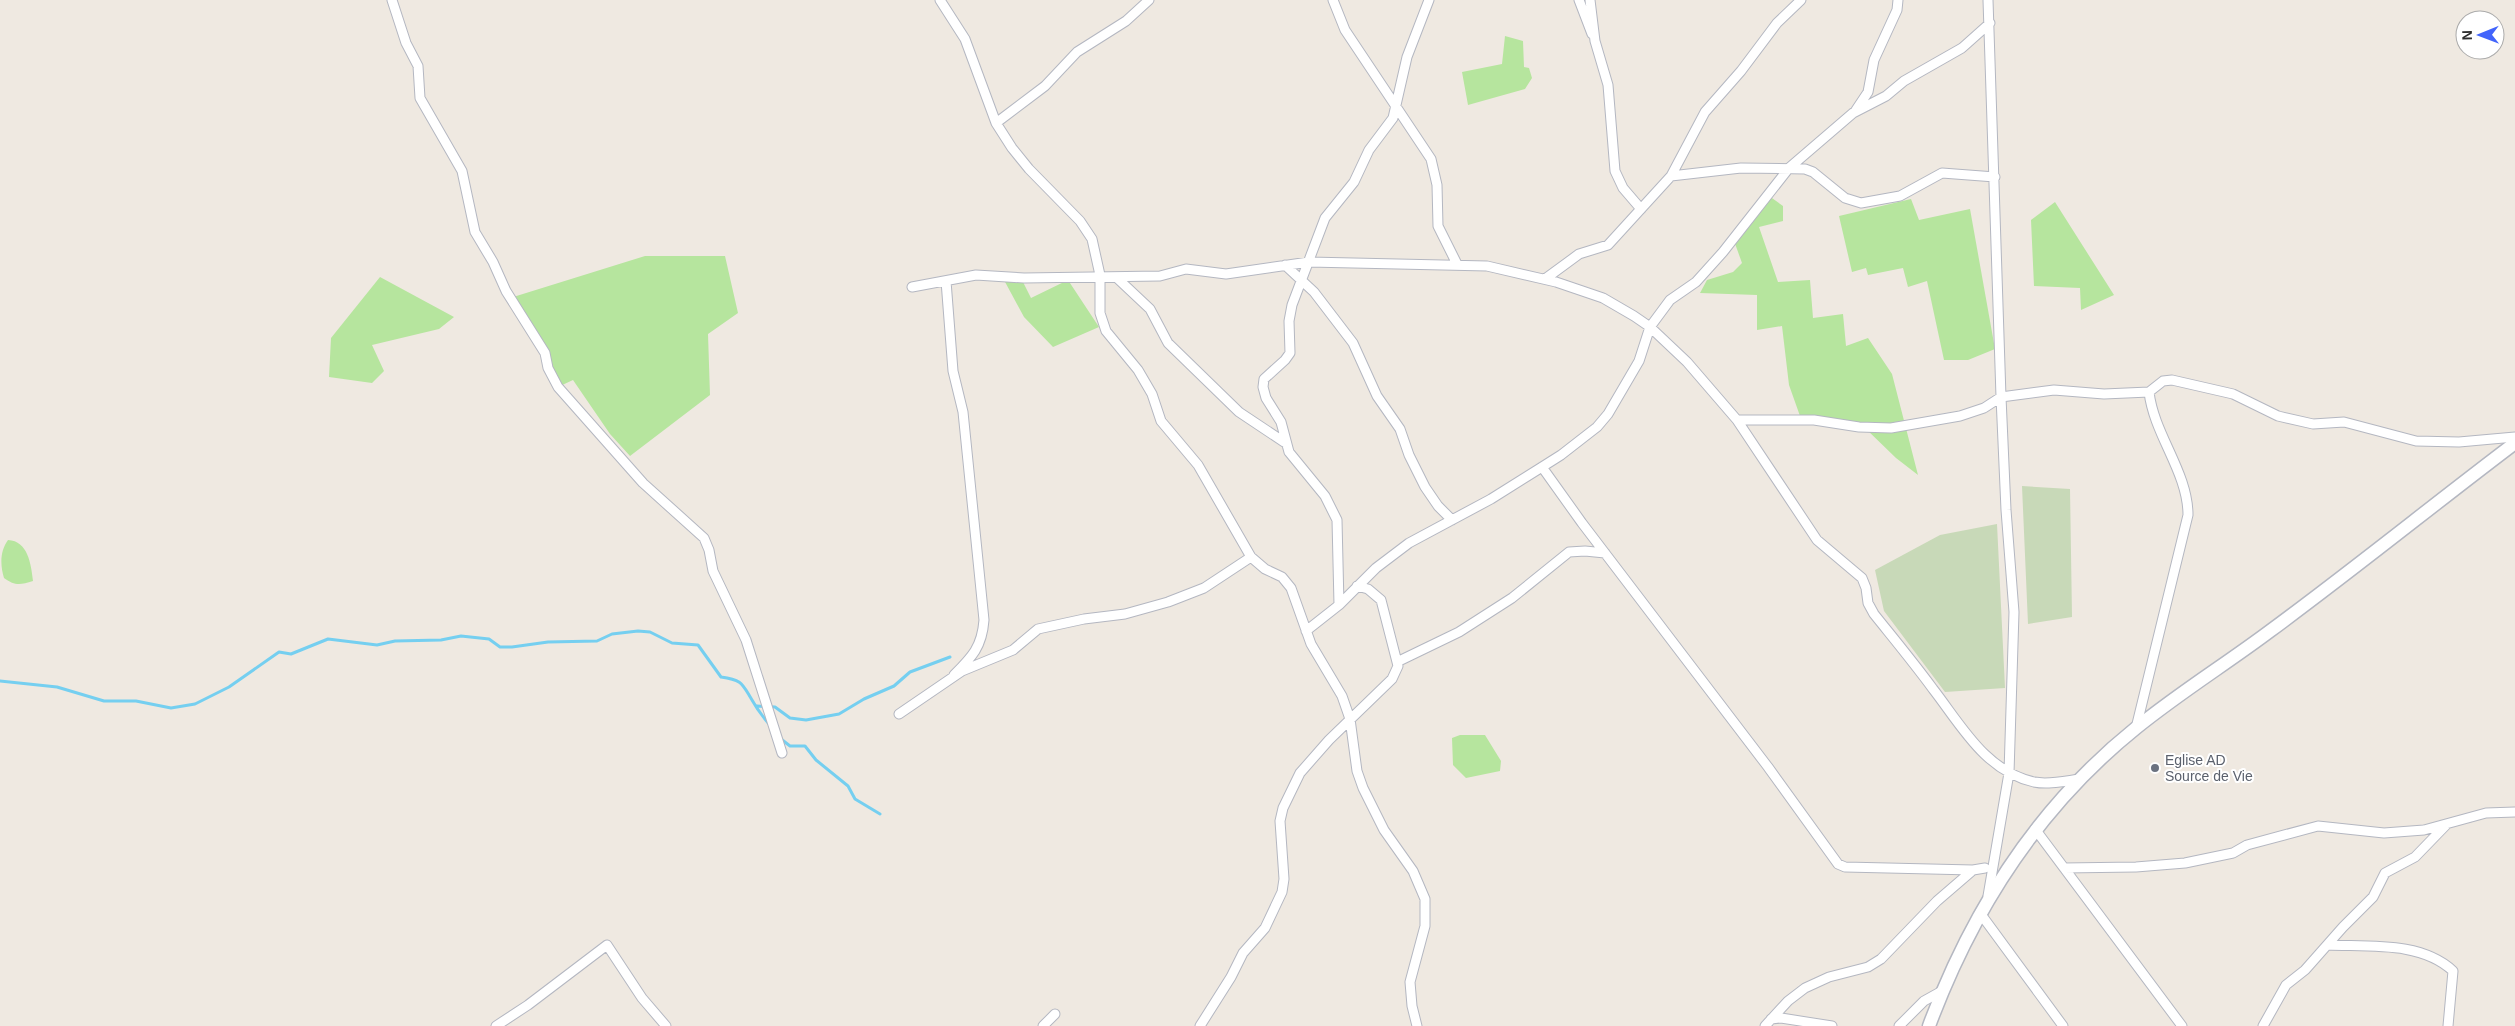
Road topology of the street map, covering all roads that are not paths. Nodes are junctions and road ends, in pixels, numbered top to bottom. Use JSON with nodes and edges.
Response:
{"nodes":[{"id":1,"x":392,"y":0,"type":"edge"},
{"id":2,"x":940,"y":0,"type":"edge"},
{"id":3,"x":1149,"y":0,"type":"edge"},
{"id":4,"x":1334,"y":0,"type":"edge"},
{"id":5,"x":1429,"y":0,"type":"edge"},
{"id":6,"x":1579,"y":0,"type":"edge"},
{"id":7,"x":1590,"y":0,"type":"edge"},
{"id":8,"x":1801,"y":0,"type":"edge"},
{"id":9,"x":1898,"y":0,"type":"edge"},
{"id":10,"x":1988,"y":0,"type":"edge"},
{"id":11,"x":1990,"y":23,"type":"junction"},
{"id":12,"x":1595,"y":41,"type":"junction"},
{"id":13,"x":1397,"y":108,"type":"junction"},
{"id":14,"x":1854,"y":113,"type":"junction"},
{"id":15,"x":996,"y":123,"type":"junction"},
{"id":16,"x":1789,"y":168,"type":"junction"},
{"id":17,"x":1671,"y":176,"type":"junction"},
{"id":18,"x":1995,"y":177,"type":"junction"},
{"id":19,"x":1641,"y":209,"type":"junction"},
{"id":20,"x":1309,"y":262,"type":"junction"},
{"id":21,"x":1456,"y":264,"type":"junction"},
{"id":22,"x":1285,"y":265,"type":"junction"},
{"id":23,"x":1100,"y":275,"type":"junction"},
{"id":24,"x":1116,"y":277,"type":"junction"},
{"id":25,"x":1545,"y":279,"type":"junction"},
{"id":26,"x":1300,"y":280,"type":"junction"},
{"id":27,"x":946,"y":281,"type":"junction"},
{"id":28,"x":912,"y":287,"type":"dead end"},
{"id":29,"x":1650,"y":327,"type":"junction"},
{"id":30,"x":2149,"y":392,"type":"junction"},
{"id":31,"x":2001,"y":397,"type":"junction"},
{"id":32,"x":1737,"y":420,"type":"junction"},
{"id":33,"x":2515,"y":437,"type":"edge"},
{"id":34,"x":1284,"y":442,"type":"junction"},
{"id":35,"x":2515,"y":443,"type":"edge"},
{"id":36,"x":1542,"y":467,"type":"junction"},
{"id":37,"x":1452,"y":520,"type":"junction"},
{"id":38,"x":1605,"y":554,"type":"junction"},
{"id":39,"x":1251,"y":557,"type":"junction"},
{"id":40,"x":1357,"y":586,"type":"junction"},
{"id":41,"x":1339,"y":605,"type":"junction"},
{"id":42,"x":1306,"y":631,"type":"junction"},
{"id":43,"x":1398,"y":661,"type":"junction"},
{"id":44,"x":954,"y":675,"type":"junction"},
{"id":45,"x":899,"y":714,"type":"dead end"},
{"id":46,"x":1350,"y":719,"type":"junction"},
{"id":47,"x":2136,"y":728,"type":"junction"},
{"id":48,"x":782,"y":753,"type":"dead end"},
{"id":49,"x":2009,"y":773,"type":"junction"},
{"id":50,"x":2080,"y":779,"type":"junction"},
{"id":51,"x":2515,"y":812,"type":"edge"},
{"id":52,"x":2446,"y":825,"type":"junction"},
{"id":53,"x":2035,"y":830,"type":"junction"},
{"id":54,"x":1984,"y":868,"type":"dead end"},
{"id":55,"x":2064,"y":868,"type":"junction"},
{"id":56,"x":1973,"y":870,"type":"junction"},
{"id":57,"x":1988,"y":899,"type":"junction"},
{"id":58,"x":1980,"y":913,"type":"junction"},
{"id":59,"x":2327,"y":945,"type":"junction"},
{"id":60,"x":1942,"y":991,"type":"junction"},
{"id":61,"x":1055,"y":1014,"type":"dead end"},
{"id":62,"x":1768,"y":1023,"type":"edge"},
{"id":63,"x":496,"y":1026,"type":"edge"},
{"id":64,"x":666,"y":1026,"type":"edge"},
{"id":65,"x":1043,"y":1026,"type":"edge"},
{"id":66,"x":1200,"y":1026,"type":"edge"},
{"id":67,"x":1417,"y":1026,"type":"edge"},
{"id":68,"x":1832,"y":1026,"type":"edge"},
{"id":69,"x":1898,"y":1026,"type":"edge"},
{"id":70,"x":1929,"y":1026,"type":"edge"},
{"id":71,"x":2063,"y":1026,"type":"edge"},
{"id":72,"x":2182,"y":1026,"type":"edge"},
{"id":73,"x":2263,"y":1026,"type":"edge"},
{"id":74,"x":2448,"y":1026,"type":"edge"}],
"edges":[{"from":1,"to":48,"type":"street"},
{"from":2,"to":15,"type":"street"},
{"from":3,"to":15,"type":"street"},
{"from":4,"to":13,"type":"street"},
{"from":5,"to":13,"type":"street"},
{"from":6,"to":12,"type":"street"},
{"from":7,"to":12,"type":"street"},
{"from":8,"to":17,"type":"street"},
{"from":9,"to":14,"type":"street"},
{"from":10,"to":11,"type":"street"},
{"from":11,"to":14,"type":"street"},
{"from":11,"to":18,"type":"street"},
{"from":12,"to":19,"type":"street"},
{"from":13,"to":20,"type":"street"},
{"from":13,"to":21,"type":"street"},
{"from":14,"to":16,"type":"street"},
{"from":15,"to":23,"type":"street"},
{"from":16,"to":17,"type":"street"},
{"from":16,"to":18,"type":"street"},
{"from":16,"to":29,"type":"street"},
{"from":17,"to":19,"type":"street"},
{"from":18,"to":31,"type":"street"},
{"from":19,"to":25,"type":"street"},
{"from":20,"to":21,"type":"street"},
{"from":20,"to":22,"type":"street"},
{"from":20,"to":26,"type":"street"},
{"from":21,"to":25,"type":"street"},
{"from":22,"to":24,"type":"street"},
{"from":22,"to":26,"type":"street"},
{"from":23,"to":24,"type":"street"},
{"from":23,"to":27,"type":"street"},
{"from":23,"to":39,"type":"street"},
{"from":24,"to":34,"type":"street"},
{"from":25,"to":29,"type":"street"},
{"from":26,"to":34,"type":"street"},
{"from":26,"to":37,"type":"street"},
{"from":27,"to":28,"type":"street"},
{"from":27,"to":44,"type":"street"},
{"from":29,"to":32,"type":"street"},
{"from":29,"to":36,"type":"street"},
{"from":30,"to":31,"type":"street"},
{"from":30,"to":33,"type":"street"},
{"from":30,"to":47,"type":"street"},
{"from":31,"to":32,"type":"street"},
{"from":31,"to":49,"type":"street"},
{"from":32,"to":49,"type":"street"},
{"from":34,"to":41,"type":"street"},
{"from":35,"to":47,"type":"main road"},
{"from":36,"to":37,"type":"street"},
{"from":36,"to":38,"type":"street"},
{"from":37,"to":40,"type":"street"},
{"from":38,"to":43,"type":"street"},
{"from":38,"to":56,"type":"street"},
{"from":39,"to":42,"type":"street"},
{"from":39,"to":44,"type":"street"},
{"from":40,"to":41,"type":"street"},
{"from":40,"to":43,"type":"street"},
{"from":41,"to":42,"type":"street"},
{"from":42,"to":46,"type":"street"},
{"from":43,"to":46,"type":"street"},
{"from":44,"to":45,"type":"street"},
{"from":46,"to":66,"type":"street"},
{"from":46,"to":67,"type":"street"},
{"from":47,"to":50,"type":"main road"},
{"from":49,"to":50,"type":"street"},
{"from":49,"to":57,"type":"street"},
{"from":50,"to":53,"type":"main road"},
{"from":51,"to":52,"type":"street"},
{"from":52,"to":55,"type":"street"},
{"from":52,"to":59,"type":"street"},
{"from":53,"to":55,"type":"street"},
{"from":53,"to":57,"type":"main road"},
{"from":54,"to":56,"type":"street"},
{"from":55,"to":72,"type":"street"},
{"from":56,"to":62,"type":"street"},
{"from":57,"to":58,"type":"main road"},
{"from":58,"to":60,"type":"main road"},
{"from":58,"to":71,"type":"street"},
{"from":59,"to":73,"type":"street"},
{"from":59,"to":74,"type":"street"},
{"from":60,"to":69,"type":"street"},
{"from":60,"to":70,"type":"main road"},
{"from":61,"to":65,"type":"street"},
{"from":62,"to":68,"type":"street"},
{"from":63,"to":64,"type":"street"}]}
